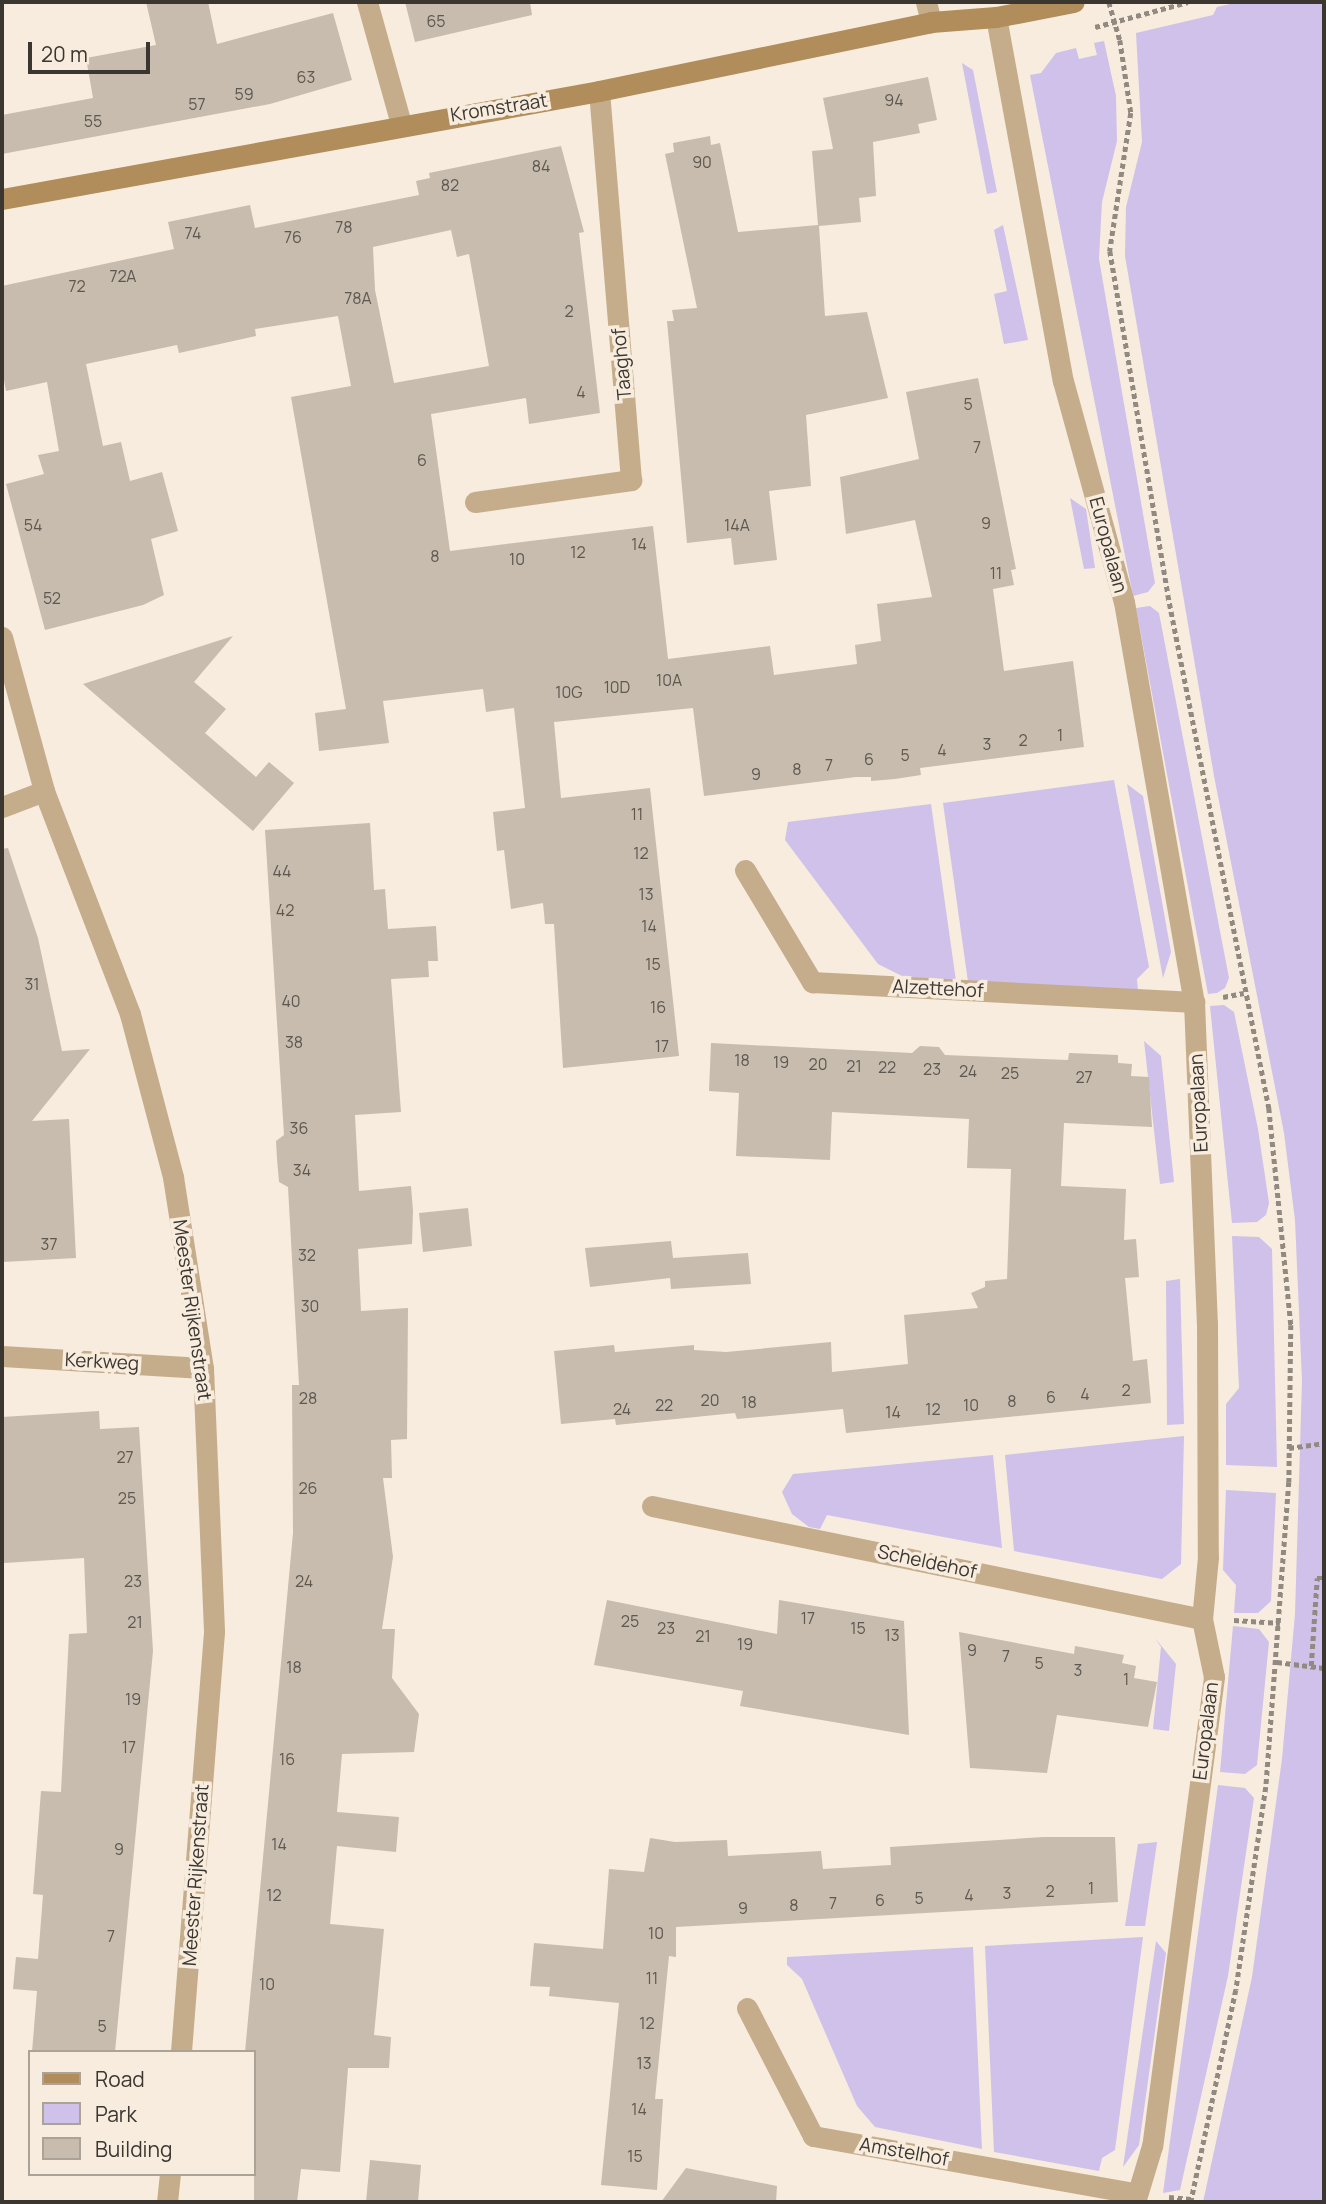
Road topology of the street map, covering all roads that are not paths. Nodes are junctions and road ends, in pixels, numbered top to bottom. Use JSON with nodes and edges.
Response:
{"nodes":[{"id":1,"x":367,"y":2,"type":"edge"},
{"id":2,"x":1074,"y":2,"type":"edge"},
{"id":3,"x":929,"y":12,"type":"edge"},
{"id":4,"x":996,"y":17,"type":"junction"},
{"id":5,"x":599,"y":91,"type":"junction"},
{"id":6,"x":401,"y":124,"type":"junction"},
{"id":7,"x":2,"y":199,"type":"edge"},
{"id":8,"x":475,"y":502,"type":"dead end"},
{"id":9,"x":2,"y":637,"type":"edge"},
{"id":10,"x":44,"y":791,"type":"junction"},
{"id":11,"x":2,"y":807,"type":"edge"},
{"id":12,"x":745,"y":870,"type":"dead end"},
{"id":13,"x":1194,"y":1002,"type":"junction"},
{"id":14,"x":2,"y":1356,"type":"edge"},
{"id":15,"x":203,"y":1368,"type":"junction"},
{"id":16,"x":652,"y":1506,"type":"dead end"},
{"id":17,"x":1202,"y":1619,"type":"junction"},
{"id":18,"x":747,"y":2008,"type":"dead end"},
{"id":19,"x":181,"y":2050,"type":"edge"},
{"id":20,"x":170,"y":2176,"type":"edge"},
{"id":21,"x":1136,"y":2198,"type":"edge"},
{"id":22,"x":167,"y":2202,"type":"edge"}],
"edges":[{"from":1,"to":6,"type":"street"},
{"from":2,"to":4,"type":"street","name":"Kromstraat"},
{"from":3,"to":4,"type":"street","name":"Kromstraat"},
{"from":3,"to":5,"type":"street","name":"Kromstraat"},
{"from":4,"to":13,"type":"street","name":"Europalaan"},
{"from":5,"to":6,"type":"street","name":"Kromstraat"},
{"from":5,"to":8,"type":"street","name":"Taaghof"},
{"from":6,"to":7,"type":"street","name":"Kromstraat"},
{"from":9,"to":10,"type":"street","name":"Meester Rijkenstraat"},
{"from":10,"to":11,"type":"street"},
{"from":10,"to":15,"type":"street","name":"Meester Rijkenstraat"},
{"from":12,"to":13,"type":"street","name":"Alzettehof"},
{"from":13,"to":17,"type":"street","name":"Europalaan"},
{"from":14,"to":15,"type":"street","name":"Kerkweg"},
{"from":15,"to":19,"type":"street","name":"Meester Rijkenstraat"},
{"from":16,"to":17,"type":"street","name":"Scheldehof"},
{"from":17,"to":21,"type":"street","name":"Europalaan"},
{"from":18,"to":21,"type":"street","name":"Amstelhof"},
{"from":20,"to":22,"type":"street"}]}
